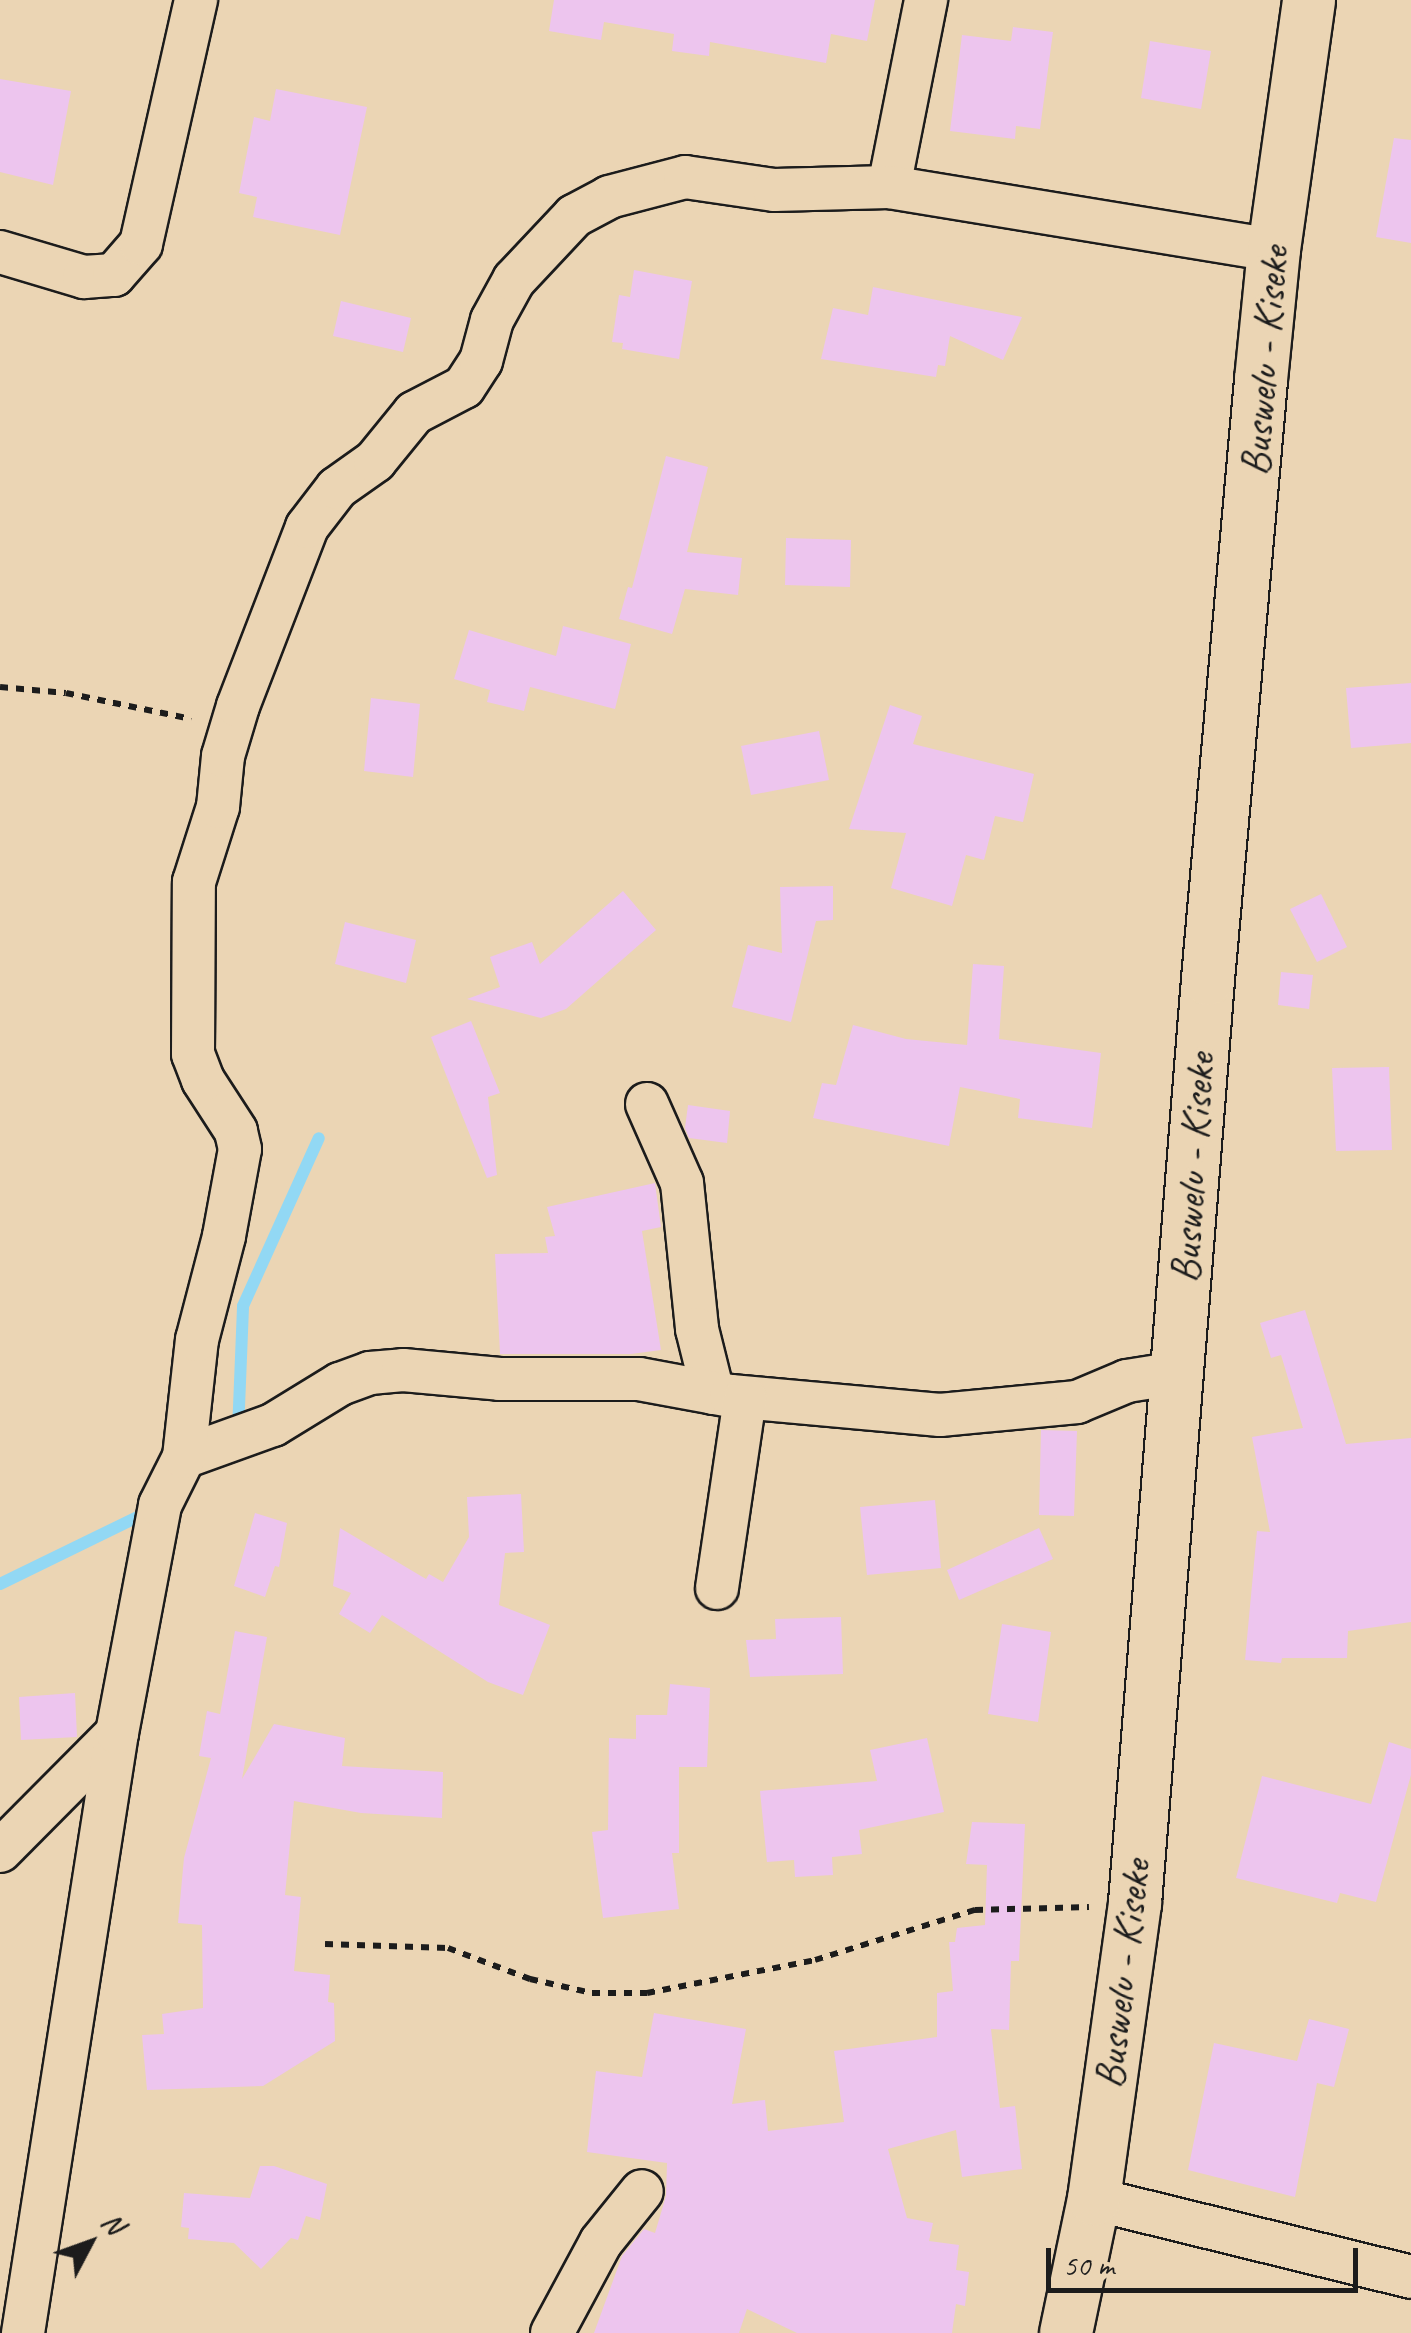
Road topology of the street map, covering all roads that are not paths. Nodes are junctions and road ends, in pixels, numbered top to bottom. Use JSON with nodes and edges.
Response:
{"nodes":[{"id":1,"x":196,"y":0,"type":"edge"},
{"id":2,"x":926,"y":0,"type":"edge"},
{"id":3,"x":1309,"y":0,"type":"edge"},
{"id":4,"x":890,"y":187,"type":"junction"},
{"id":5,"x":1274,"y":250,"type":"junction"},
{"id":6,"x":0,"y":252,"type":"edge"},
{"id":7,"x":647,"y":1104,"type":"dead end"},
{"id":8,"x":1177,"y":1374,"type":"junction"},
{"id":9,"x":729,"y":1395,"type":"junction"},
{"id":10,"x":184,"y":1457,"type":"junction"},
{"id":11,"x":717,"y":1588,"type":"dead end"},
{"id":12,"x":117,"y":1733,"type":"junction"},
{"id":13,"x":0,"y":1850,"type":"edge"},
{"id":14,"x":642,"y":2191,"type":"dead end"},
{"id":15,"x":1094,"y":2198,"type":"junction"},
{"id":16,"x":1411,"y":2277,"type":"edge"},
{"id":17,"x":23,"y":2333,"type":"edge"},
{"id":18,"x":552,"y":2333,"type":"edge"},
{"id":19,"x":1066,"y":2333,"type":"edge"}],
"edges":[{"from":1,"to":6,"type":"street"},
{"from":2,"to":4,"type":"street"},
{"from":3,"to":5,"type":"main road","name":"Buswelu - Kiseke"},
{"from":4,"to":5,"type":"street"},
{"from":4,"to":10,"type":"street"},
{"from":5,"to":8,"type":"main road","name":"Buswelu - Kiseke"},
{"from":7,"to":9,"type":"street"},
{"from":8,"to":9,"type":"street"},
{"from":8,"to":15,"type":"main road","name":"Buswelu - Kiseke"},
{"from":9,"to":10,"type":"street"},
{"from":9,"to":11,"type":"street"},
{"from":10,"to":12,"type":"street"},
{"from":12,"to":13,"type":"street"},
{"from":12,"to":17,"type":"street"},
{"from":14,"to":18,"type":"street"},
{"from":15,"to":16,"type":"street"},
{"from":15,"to":19,"type":"main road","name":"Buswelu - Kiseke"}]}
